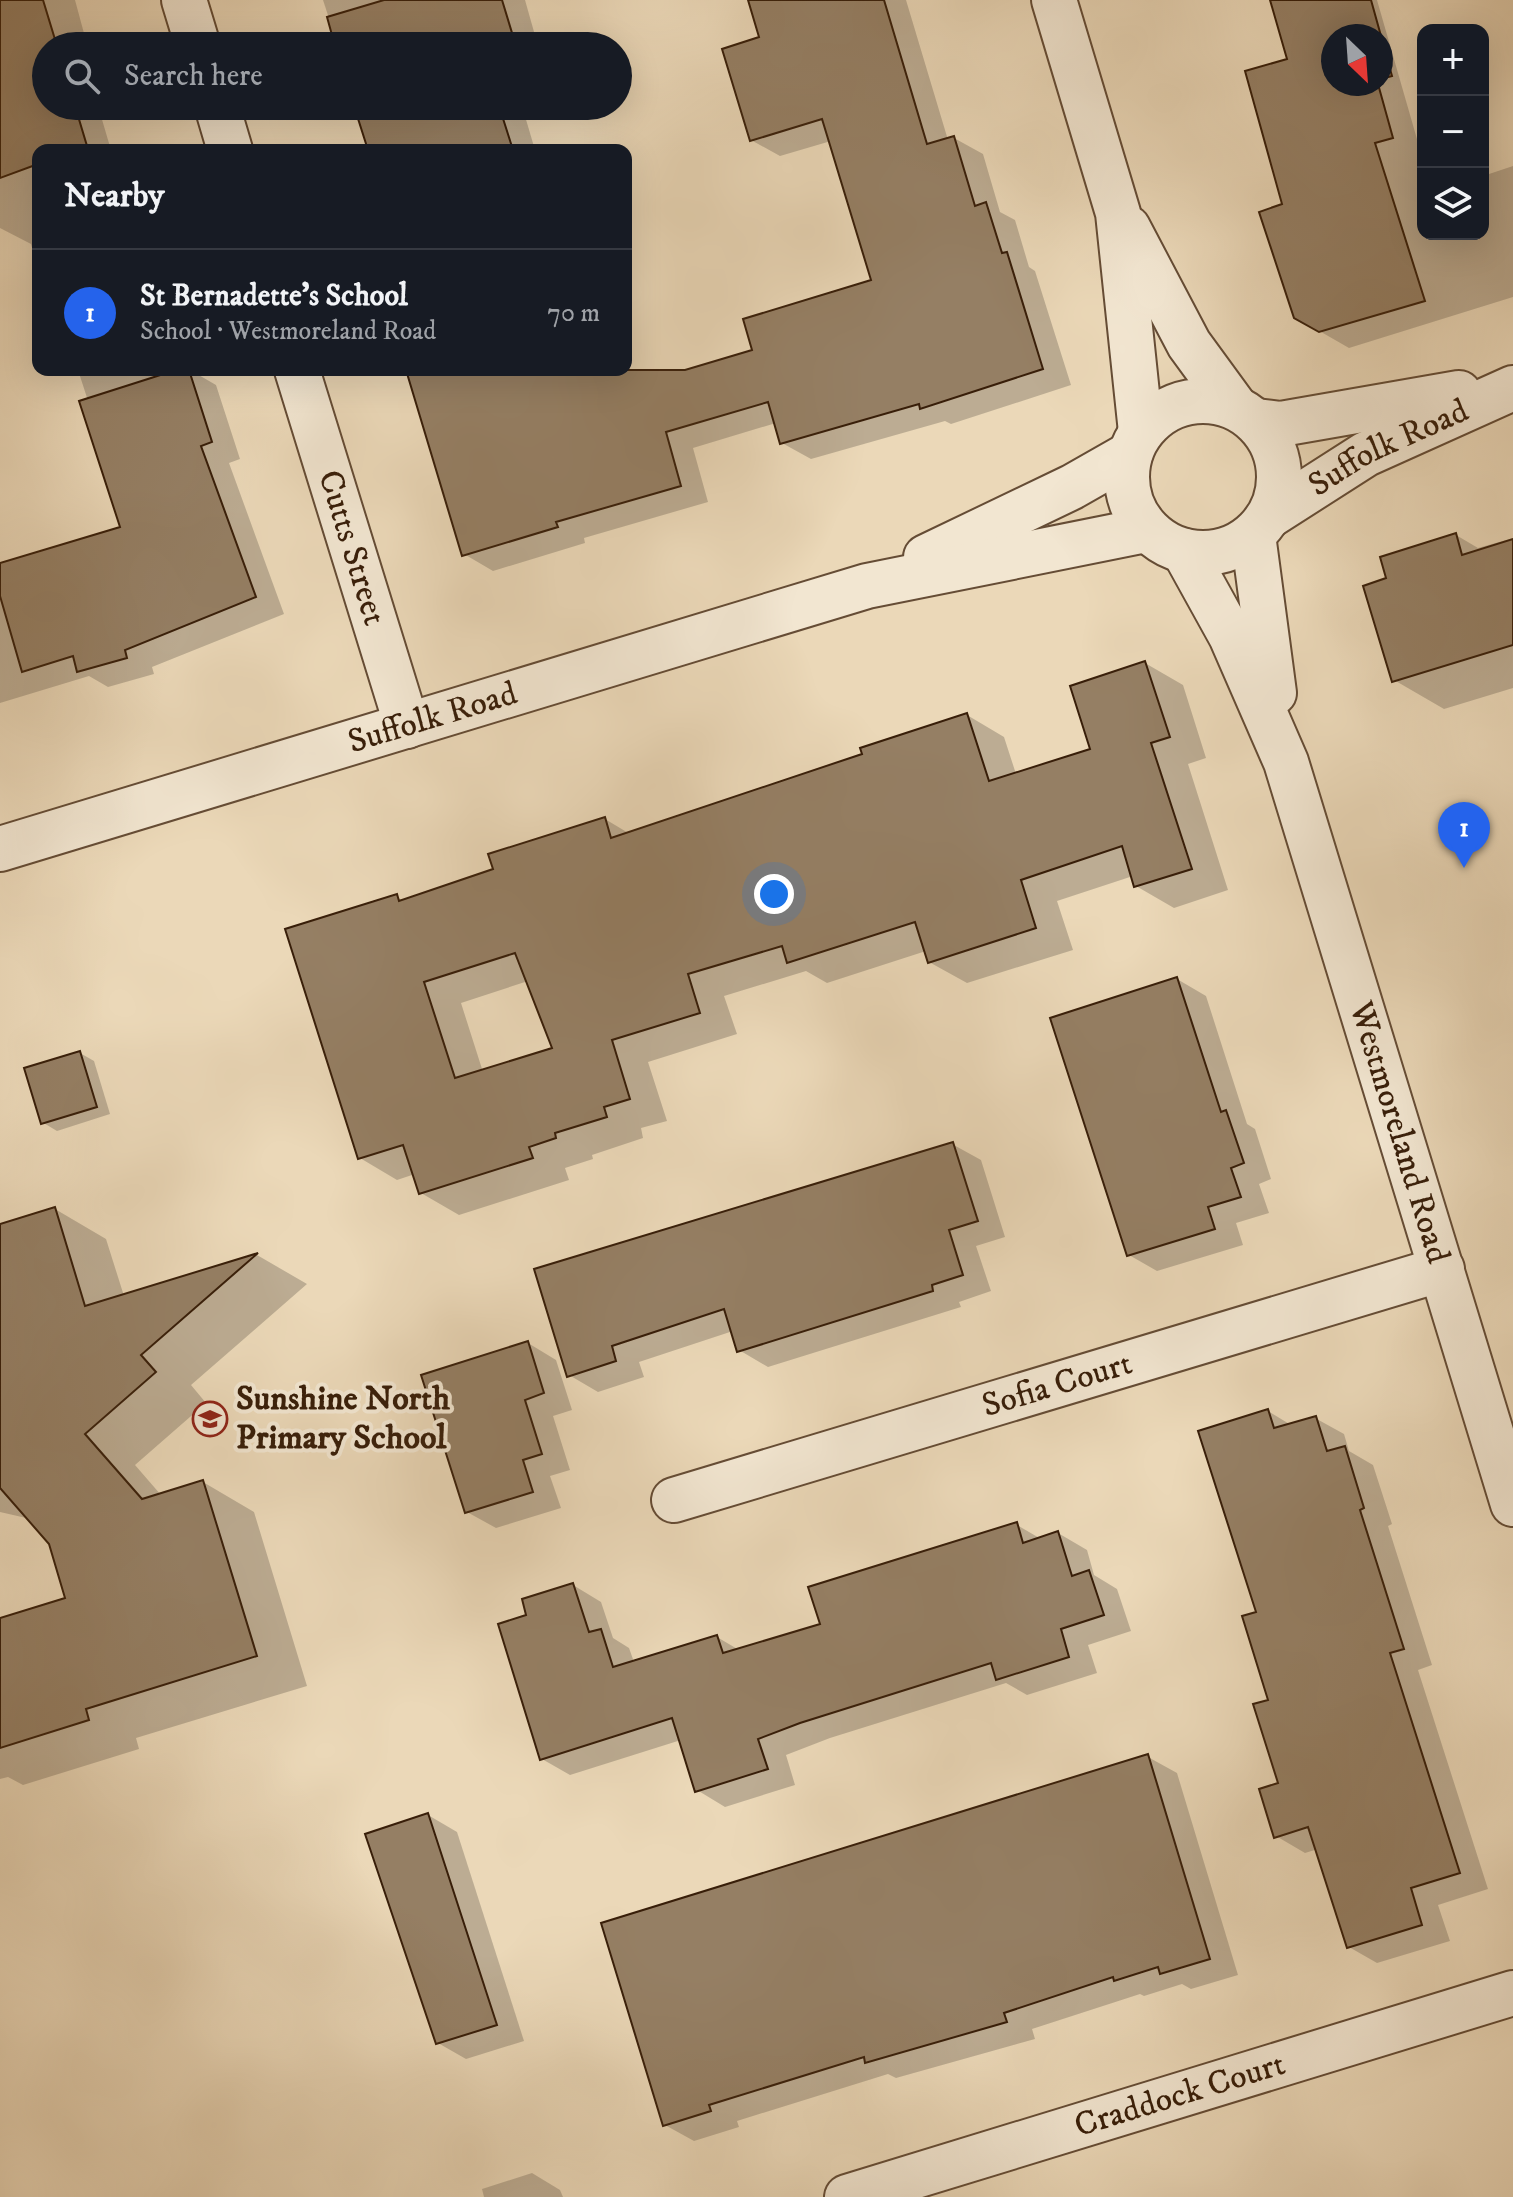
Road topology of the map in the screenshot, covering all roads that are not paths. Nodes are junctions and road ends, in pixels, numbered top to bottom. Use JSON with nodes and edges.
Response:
{"nodes":[{"id":1,"x":184,"y":0,"type":"edge"},
{"id":2,"x":1054,"y":0,"type":"edge"},
{"id":3,"x":194,"y":32,"type":"edge"},
{"id":4,"x":221,"y":120,"type":"edge"},
{"id":5,"x":228,"y":144,"type":"edge"},
{"id":6,"x":1118,"y":213,"type":"junction"},
{"id":7,"x":299,"y":376,"type":"edge"},
{"id":8,"x":1513,"y":386,"type":"edge"},
{"id":9,"x":1245,"y":414,"type":"junction"},
{"id":10,"x":1135,"y":443,"type":"junction"},
{"id":11,"x":1261,"y":526,"type":"junction"},
{"id":12,"x":1146,"y":530,"type":"junction"},
{"id":13,"x":1184,"y":551,"type":"junction"},
{"id":14,"x":867,"y":586,"type":"junction"},
{"id":15,"x":407,"y":726,"type":"junction"},
{"id":16,"x":1286,"y":762,"type":"junction"},
{"id":17,"x":0,"y":849,"type":"edge"},
{"id":18,"x":1442,"y":1269,"type":"junction"},
{"id":19,"x":674,"y":1500,"type":"dead end"},
{"id":20,"x":1513,"y":1504,"type":"edge"},
{"id":21,"x":1513,"y":1993,"type":"edge"},
{"id":22,"x":847,"y":2197,"type":"edge"}],
"edges":[{"from":1,"to":3,"type":"street"},
{"from":2,"to":6,"type":"street"},
{"from":4,"to":5,"type":"street"},
{"from":6,"to":9,"type":"street"},
{"from":6,"to":10,"type":"street"},
{"from":7,"to":15,"type":"street","name":"Cutts Street"},
{"from":8,"to":9,"type":"street","name":"Suffolk Road"},
{"from":8,"to":11,"type":"street","name":"Suffolk Road"},
{"from":9,"to":10,"type":"street"},
{"from":9,"to":11,"type":"street"},
{"from":10,"to":12,"type":"street"},
{"from":10,"to":14,"type":"street","name":"Suffolk Road"},
{"from":11,"to":13,"type":"street"},
{"from":11,"to":16,"type":"street","name":"Westmoreland Road"},
{"from":12,"to":13,"type":"street"},
{"from":12,"to":14,"type":"street","name":"Suffolk Road"},
{"from":13,"to":16,"type":"street","name":"Westmoreland Road"},
{"from":14,"to":15,"type":"street","name":"Suffolk Road"},
{"from":15,"to":17,"type":"street","name":"Suffolk Road"},
{"from":16,"to":18,"type":"street","name":"Westmoreland Road"},
{"from":18,"to":19,"type":"street","name":"Sofia Court"},
{"from":18,"to":20,"type":"street","name":"Westmoreland Road"},
{"from":21,"to":22,"type":"street","name":"Craddock Court"}]}
